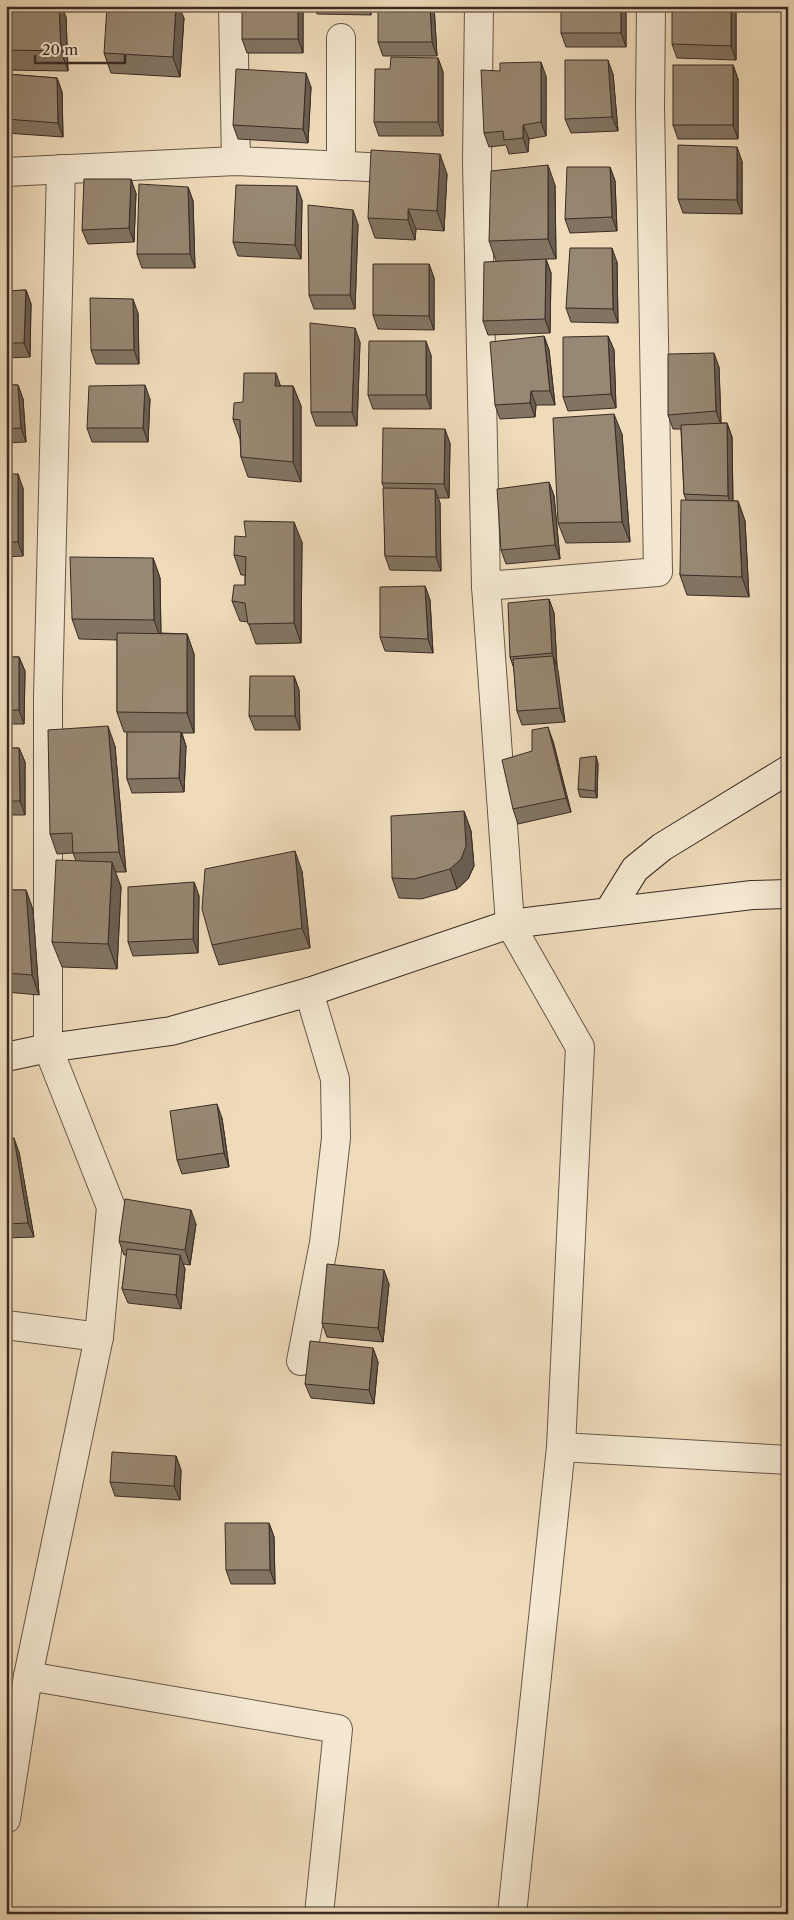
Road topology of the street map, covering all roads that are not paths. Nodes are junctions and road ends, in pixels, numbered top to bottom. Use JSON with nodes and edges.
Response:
{"nodes":[{"id":1,"x":233,"y":6,"type":"edge"},
{"id":2,"x":479,"y":6,"type":"edge"},
{"id":3,"x":651,"y":6,"type":"edge"},
{"id":4,"x":341,"y":38,"type":"dead end"},
{"id":5,"x":236,"y":161,"type":"junction"},
{"id":6,"x":341,"y":166,"type":"junction"},
{"id":7,"x":368,"y":167,"type":"edge"},
{"id":8,"x":61,"y":169,"type":"junction"},
{"id":9,"x":6,"y":172,"type":"edge"},
{"id":10,"x":486,"y":586,"type":"junction"},
{"id":11,"x":788,"y":770,"type":"edge"},
{"id":12,"x":788,"y":894,"type":"edge"},
{"id":13,"x":609,"y":911,"type":"junction"},
{"id":14,"x":510,"y":924,"type":"junction"},
{"id":15,"x":309,"y":992,"type":"junction"},
{"id":16,"x":48,"y":1048,"type":"junction"},
{"id":17,"x":6,"y":1057,"type":"edge"},
{"id":18,"x":6,"y":1326,"type":"edge"},
{"id":19,"x":99,"y":1337,"type":"junction"},
{"id":20,"x":301,"y":1361,"type":"dead end"},
{"id":21,"x":561,"y":1447,"type":"junction"},
{"id":22,"x":788,"y":1460,"type":"edge"},
{"id":23,"x":28,"y":1676,"type":"junction"},
{"id":24,"x":6,"y":1819,"type":"edge"},
{"id":25,"x":319,"y":1914,"type":"edge"},
{"id":26,"x":512,"y":1914,"type":"edge"}],
"edges":[{"from":1,"to":5,"type":"street"},
{"from":2,"to":10,"type":"street"},
{"from":3,"to":10,"type":"street"},
{"from":4,"to":6,"type":"street"},
{"from":5,"to":6,"type":"street"},
{"from":5,"to":8,"type":"street"},
{"from":6,"to":7,"type":"street"},
{"from":8,"to":9,"type":"street"},
{"from":8,"to":16,"type":"street"},
{"from":10,"to":14,"type":"street"},
{"from":11,"to":13,"type":"street"},
{"from":12,"to":13,"type":"street"},
{"from":13,"to":14,"type":"street"},
{"from":14,"to":15,"type":"street"},
{"from":14,"to":21,"type":"street"},
{"from":15,"to":16,"type":"street"},
{"from":15,"to":20,"type":"street"},
{"from":16,"to":17,"type":"street"},
{"from":16,"to":19,"type":"street"},
{"from":18,"to":19,"type":"street"},
{"from":19,"to":23,"type":"street"},
{"from":21,"to":22,"type":"street"},
{"from":21,"to":26,"type":"street"},
{"from":23,"to":24,"type":"street"},
{"from":23,"to":25,"type":"street"}]}
